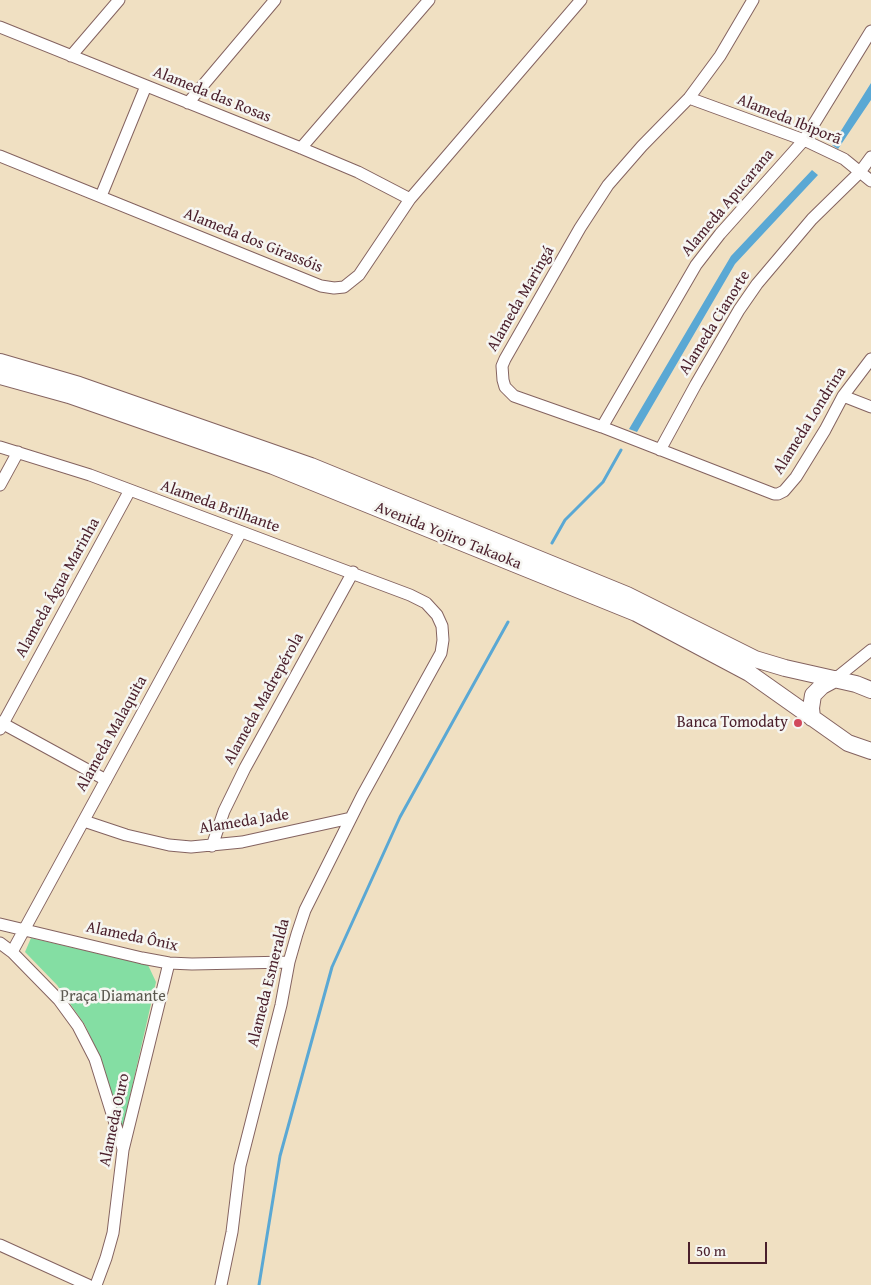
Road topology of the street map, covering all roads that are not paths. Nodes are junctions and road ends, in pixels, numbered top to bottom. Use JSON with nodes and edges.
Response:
{"nodes":[{"id":1,"x":118,"y":0,"type":"edge"},
{"id":2,"x":275,"y":0,"type":"edge"},
{"id":3,"x":429,"y":0,"type":"edge"},
{"id":4,"x":581,"y":0,"type":"edge"},
{"id":5,"x":753,"y":0,"type":"edge"},
{"id":6,"x":0,"y":28,"type":"edge"},
{"id":7,"x":871,"y":30,"type":"edge"},
{"id":8,"x":71,"y":56,"type":"junction"},
{"id":9,"x":146,"y":86,"type":"junction"},
{"id":10,"x":689,"y":98,"type":"junction"},
{"id":11,"x":188,"y":103,"type":"junction"},
{"id":12,"x":804,"y":140,"type":"junction"},
{"id":13,"x":301,"y":148,"type":"junction"},
{"id":14,"x":0,"y":156,"type":"edge"},
{"id":15,"x":871,"y":157,"type":"edge"},
{"id":16,"x":860,"y":172,"type":"junction"},
{"id":17,"x":871,"y":181,"type":"edge"},
{"id":18,"x":100,"y":196,"type":"junction"},
{"id":19,"x":410,"y":199,"type":"junction"},
{"id":20,"x":871,"y":359,"type":"edge"},
{"id":21,"x":0,"y":362,"type":"edge"},
{"id":22,"x":0,"y":376,"type":"edge"},
{"id":23,"x":843,"y":396,"type":"junction"},
{"id":24,"x":871,"y":407,"type":"edge"},
{"id":25,"x":602,"y":427,"type":"junction"},
{"id":26,"x":0,"y":446,"type":"edge"},
{"id":27,"x":660,"y":450,"type":"junction"},
{"id":28,"x":18,"y":452,"type":"junction"},
{"id":29,"x":0,"y":485,"type":"edge"},
{"id":30,"x":130,"y":490,"type":"junction"},
{"id":31,"x":774,"y":494,"type":"joint"},
{"id":32,"x":241,"y":532,"type":"junction"},
{"id":33,"x":352,"y":572,"type":"junction"},
{"id":34,"x":426,"y":603,"type":"joint"},
{"id":35,"x":871,"y":650,"type":"edge"},
{"id":36,"x":836,"y":679,"type":"junction"},
{"id":37,"x":871,"y":690,"type":"edge"},
{"id":38,"x":812,"y":718,"type":"junction"},
{"id":39,"x":1,"y":725,"type":"edge"},
{"id":40,"x":871,"y":751,"type":"edge"},
{"id":41,"x":106,"y":780,"type":"junction"},
{"id":42,"x":351,"y":818,"type":"junction"},
{"id":43,"x":84,"y":821,"type":"junction"},
{"id":44,"x":212,"y":846,"type":"junction"},
{"id":45,"x":0,"y":924,"type":"edge"},
{"id":46,"x":25,"y":929,"type":"junction"},
{"id":47,"x":0,"y":943,"type":"edge"},
{"id":48,"x":12,"y":952,"type":"junction"},
{"id":49,"x":289,"y":962,"type":"junction"},
{"id":50,"x":169,"y":963,"type":"junction"},
{"id":51,"x":123,"y":1150,"type":"junction"},
{"id":52,"x":0,"y":1246,"type":"edge"},
{"id":53,"x":88,"y":1285,"type":"edge"},
{"id":54,"x":96,"y":1285,"type":"edge"},
{"id":55,"x":221,"y":1285,"type":"edge"}],
"edges":[{"from":1,"to":8,"type":"street"},
{"from":2,"to":11,"type":"street"},
{"from":3,"to":13,"type":"street"},
{"from":4,"to":19,"type":"street","name":"Alameda dos Girassóis"},
{"from":5,"to":10,"type":"street","name":"Alameda Maringá"},
{"from":6,"to":8,"type":"street","name":"Alameda das Rosas"},
{"from":7,"to":12,"type":"street","name":"Alameda Apucarana"},
{"from":8,"to":9,"type":"street","name":"Alameda das Rosas"},
{"from":9,"to":11,"type":"street","name":"Alameda das Rosas"},
{"from":9,"to":18,"type":"street"},
{"from":10,"to":12,"type":"street","name":"Alameda Ibiporã"},
{"from":10,"to":25,"type":"street","name":"Alameda Maringá"},
{"from":11,"to":13,"type":"street","name":"Alameda das Rosas"},
{"from":12,"to":16,"type":"street","name":"Alameda Ibiporã"},
{"from":12,"to":25,"type":"street","name":"Alameda Apucarana"},
{"from":13,"to":19,"type":"street","name":"Alameda das Rosas"},
{"from":14,"to":18,"type":"street","name":"Alameda dos Girassóis"},
{"from":15,"to":16,"type":"street","name":"Alameda Cianorte"},
{"from":16,"to":17,"type":"street","name":"Alameda Ibiporã"},
{"from":16,"to":27,"type":"street","name":"Alameda Cianorte"},
{"from":18,"to":19,"type":"street","name":"Alameda dos Girassóis"},
{"from":20,"to":23,"type":"street","name":"Alameda Londrina"},
{"from":21,"to":36,"type":"main road","name":"Avenida Yojiro Takaoka"},
{"from":22,"to":38,"type":"main road","name":"Avenida Yojiro Takaoka"},
{"from":23,"to":24,"type":"street"},
{"from":23,"to":31,"type":"street","name":"Alameda Londrina"},
{"from":25,"to":27,"type":"street","name":"Alameda Maringá"},
{"from":26,"to":28,"type":"street","name":"Alameda Brilhante"},
{"from":27,"to":31,"type":"street","name":"Alameda Maringá"},
{"from":28,"to":29,"type":"street"},
{"from":28,"to":30,"type":"street","name":"Alameda Brilhante"},
{"from":30,"to":32,"type":"street","name":"Alameda Brilhante"},
{"from":30,"to":39,"type":"street","name":"Alameda Água Marinha"},
{"from":32,"to":33,"type":"street","name":"Alameda Brilhante"},
{"from":32,"to":41,"type":"street","name":"Alameda Malaquita"},
{"from":33,"to":34,"type":"street","name":"Alameda Brilhante"},
{"from":33,"to":44,"type":"street","name":"Alameda Madrepérola"},
{"from":34,"to":42,"type":"street","name":"Alameda Esmeralda"},
{"from":35,"to":36,"type":"street"},
{"from":36,"to":37,"type":"main road","name":"Avenida Yojiro Takaoka"},
{"from":36,"to":38,"type":"main road"},
{"from":38,"to":40,"type":"main road","name":"Avenida Yojiro Takaoka"},
{"from":39,"to":41,"type":"street"},
{"from":41,"to":43,"type":"street","name":"Alameda Malaquita"},
{"from":42,"to":44,"type":"street","name":"Alameda Jade"},
{"from":42,"to":49,"type":"street","name":"Alameda Esmeralda"},
{"from":43,"to":44,"type":"street","name":"Alameda Jade"},
{"from":43,"to":46,"type":"street","name":"Alameda Malaquita"},
{"from":45,"to":46,"type":"street","name":"Alameda Ônix"},
{"from":46,"to":48,"type":"street","name":"Alameda Malaquita"},
{"from":46,"to":50,"type":"street","name":"Alameda Ônix"},
{"from":47,"to":48,"type":"street"},
{"from":48,"to":51,"type":"street"},
{"from":49,"to":50,"type":"street","name":"Alameda Ônix"},
{"from":49,"to":55,"type":"street","name":"Alameda Esmeralda"},
{"from":50,"to":51,"type":"street","name":"Alameda Ouro"},
{"from":51,"to":54,"type":"street","name":"Alameda Ouro"},
{"from":52,"to":53,"type":"street"}]}
